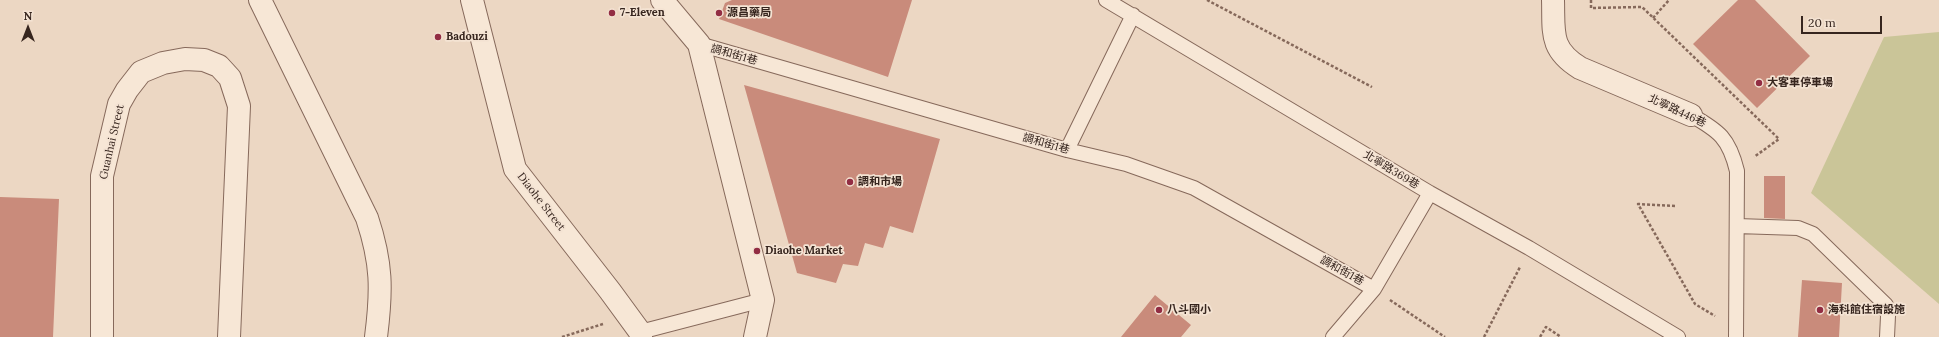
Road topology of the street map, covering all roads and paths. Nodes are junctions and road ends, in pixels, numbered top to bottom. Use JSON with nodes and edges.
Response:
{"nodes":[{"id":1,"x":260,"y":0,"type":"edge"},
{"id":2,"x":472,"y":0,"type":"edge"},
{"id":3,"x":662,"y":0,"type":"edge"},
{"id":4,"x":1106,"y":0,"type":"edge"},
{"id":5,"x":1207,"y":0,"type":"edge"},
{"id":6,"x":1553,"y":0,"type":"edge"},
{"id":7,"x":1591,"y":0,"type":"edge"},
{"id":8,"x":1669,"y":0,"type":"edge"},
{"id":9,"x":1211,"y":1,"type":"edge"},
{"id":10,"x":1133,"y":15,"type":"junction"},
{"id":11,"x":1653,"y":18,"type":"junction"},
{"id":12,"x":699,"y":44,"type":"junction"},
{"id":13,"x":1372,"y":87,"type":"dead end"},
{"id":14,"x":1690,"y":115,"type":"joint"},
{"id":15,"x":1067,"y":150,"type":"junction"},
{"id":16,"x":1737,"y":171,"type":"junction"},
{"id":17,"x":1430,"y":193,"type":"junction"},
{"id":18,"x":1675,"y":206,"type":"dead end"},
{"id":19,"x":1737,"y":226,"type":"junction"},
{"id":20,"x":1529,"y":248,"type":"junction"},
{"id":21,"x":1374,"y":289,"type":"junction"},
{"id":22,"x":763,"y":300,"type":"junction"},
{"id":23,"x":636,"y":328,"type":"edge"},
{"id":24,"x":1736,"y":333,"type":"edge"},
{"id":25,"x":102,"y":337,"type":"edge"},
{"id":26,"x":229,"y":337,"type":"edge"},
{"id":27,"x":376,"y":337,"type":"edge"},
{"id":28,"x":562,"y":337,"type":"edge"},
{"id":29,"x":755,"y":337,"type":"edge"},
{"id":30,"x":1334,"y":337,"type":"edge"},
{"id":31,"x":1444,"y":337,"type":"edge"},
{"id":32,"x":1484,"y":337,"type":"edge"},
{"id":33,"x":1540,"y":337,"type":"edge"},
{"id":34,"x":1561,"y":337,"type":"edge"},
{"id":35,"x":1678,"y":337,"type":"edge"},
{"id":36,"x":1888,"y":337,"type":"edge"}],
"edges":[{"from":1,"to":27,"type":"street"},
{"from":2,"to":23,"type":"street","name":"Diaohe Street"},
{"from":3,"to":12,"type":"street"},
{"from":4,"to":10,"type":"lane","name":"北寧路369巷"},
{"from":5,"to":9,"type":"path"},
{"from":6,"to":14,"type":"street","name":"北寧路446巷"},
{"from":7,"to":11,"type":"path"},
{"from":8,"to":11,"type":"path"},
{"from":9,"to":13,"type":"path"},
{"from":10,"to":15,"type":"lane"},
{"from":10,"to":17,"type":"lane","name":"北寧路369巷"},
{"from":11,"to":16,"type":"path"},
{"from":12,"to":15,"type":"lane","name":"調和街1巷"},
{"from":12,"to":22,"type":"street"},
{"from":14,"to":16,"type":"lane","name":"北寧路446巷"},
{"from":15,"to":21,"type":"lane","name":"調和街1巷"},
{"from":16,"to":19,"type":"lane","name":"北寧路446巷"},
{"from":17,"to":20,"type":"lane","name":"北寧路369巷"},
{"from":17,"to":21,"type":"lane"},
{"from":18,"to":24,"type":"path"},
{"from":19,"to":24,"type":"lane","name":"北寧路446巷"},
{"from":19,"to":36,"type":"lane"},
{"from":20,"to":32,"type":"path"},
{"from":20,"to":35,"type":"lane","name":"北寧路369巷"},
{"from":21,"to":30,"type":"lane"},
{"from":21,"to":31,"type":"path"},
{"from":22,"to":23,"type":"lane"},
{"from":22,"to":29,"type":"street"},
{"from":23,"to":28,"type":"path"},
{"from":25,"to":26,"type":"street","name":"Guanhai Street"},
{"from":33,"to":34,"type":"path"}]}
